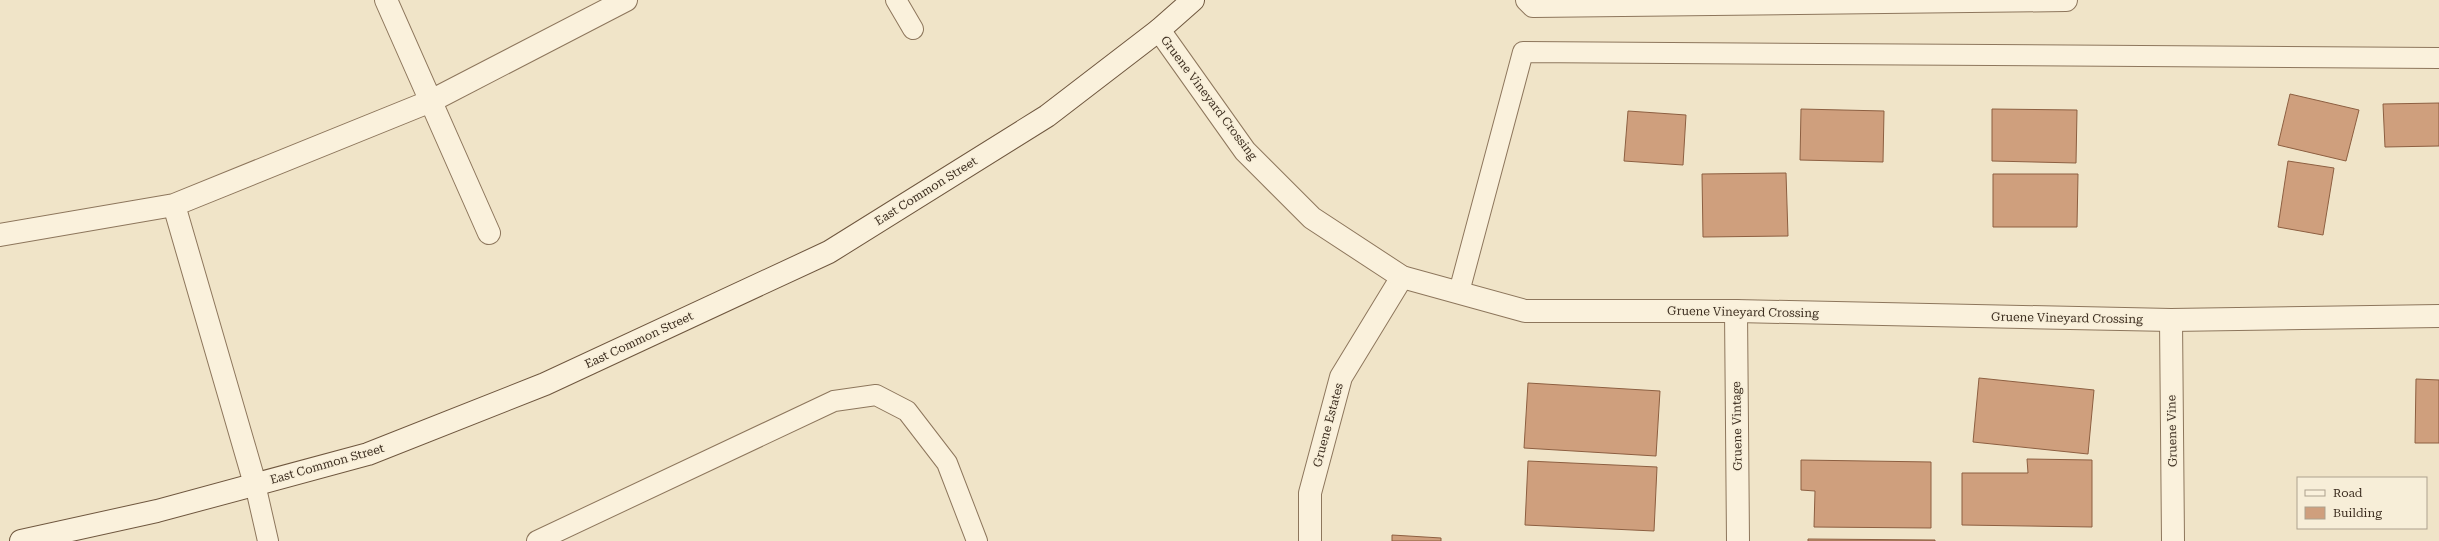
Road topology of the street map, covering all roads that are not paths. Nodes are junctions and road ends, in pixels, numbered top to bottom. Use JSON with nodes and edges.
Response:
{"nodes":[{"id":1,"x":386,"y":0,"type":"edge"},
{"id":2,"x":626,"y":0,"type":"edge"},
{"id":3,"x":896,"y":0,"type":"edge"},
{"id":4,"x":1193,"y":0,"type":"edge"},
{"id":5,"x":1526,"y":0,"type":"edge"},
{"id":6,"x":2066,"y":0,"type":"edge"},
{"id":7,"x":1668,"y":2,"type":"edge"},
{"id":8,"x":913,"y":29,"type":"dead end"},
{"id":9,"x":1159,"y":30,"type":"junction"},
{"id":10,"x":2439,"y":58,"type":"edge"},
{"id":11,"x":431,"y":101,"type":"junction"},
{"id":12,"x":174,"y":205,"type":"junction"},
{"id":13,"x":490,"y":233,"type":"dead end"},
{"id":14,"x":0,"y":235,"type":"edge"},
{"id":15,"x":1402,"y":277,"type":"junction"},
{"id":16,"x":1459,"y":292,"type":"junction"},
{"id":17,"x":1736,"y":311,"type":"junction"},
{"id":18,"x":2439,"y":316,"type":"edge"},
{"id":19,"x":2171,"y":320,"type":"junction"},
{"id":20,"x":255,"y":484,"type":"junction"},
{"id":21,"x":21,"y":541,"type":"edge"},
{"id":22,"x":268,"y":541,"type":"edge"},
{"id":23,"x":537,"y":541,"type":"edge"},
{"id":24,"x":977,"y":541,"type":"edge"},
{"id":25,"x":1310,"y":541,"type":"edge"},
{"id":26,"x":1738,"y":541,"type":"edge"},
{"id":27,"x":2173,"y":541,"type":"edge"}],
"edges":[{"from":1,"to":11,"type":"street"},
{"from":2,"to":11,"type":"street"},
{"from":3,"to":8,"type":"lane"},
{"from":4,"to":9,"type":"street","name":"East Common Street"},
{"from":5,"to":7,"type":"street"},
{"from":6,"to":7,"type":"street"},
{"from":9,"to":15,"type":"street","name":"Gruene Vineyard Crossing"},
{"from":9,"to":20,"type":"street","name":"East Common Street"},
{"from":10,"to":16,"type":"lane"},
{"from":11,"to":12,"type":"street"},
{"from":11,"to":13,"type":"street"},
{"from":12,"to":14,"type":"street"},
{"from":12,"to":20,"type":"street"},
{"from":15,"to":16,"type":"street","name":"Gruene Vineyard Crossing"},
{"from":15,"to":25,"type":"street","name":"Gruene Estates"},
{"from":16,"to":17,"type":"street","name":"Gruene Vineyard Crossing"},
{"from":17,"to":19,"type":"street","name":"Gruene Vineyard Crossing"},
{"from":17,"to":26,"type":"street","name":"Gruene Vintage"},
{"from":18,"to":19,"type":"street","name":"Gruene Vineyard Crossing"},
{"from":19,"to":27,"type":"street","name":"Gruene Vine"},
{"from":20,"to":21,"type":"street","name":"East Common Street"},
{"from":20,"to":22,"type":"lane"},
{"from":23,"to":24,"type":"lane"}]}
